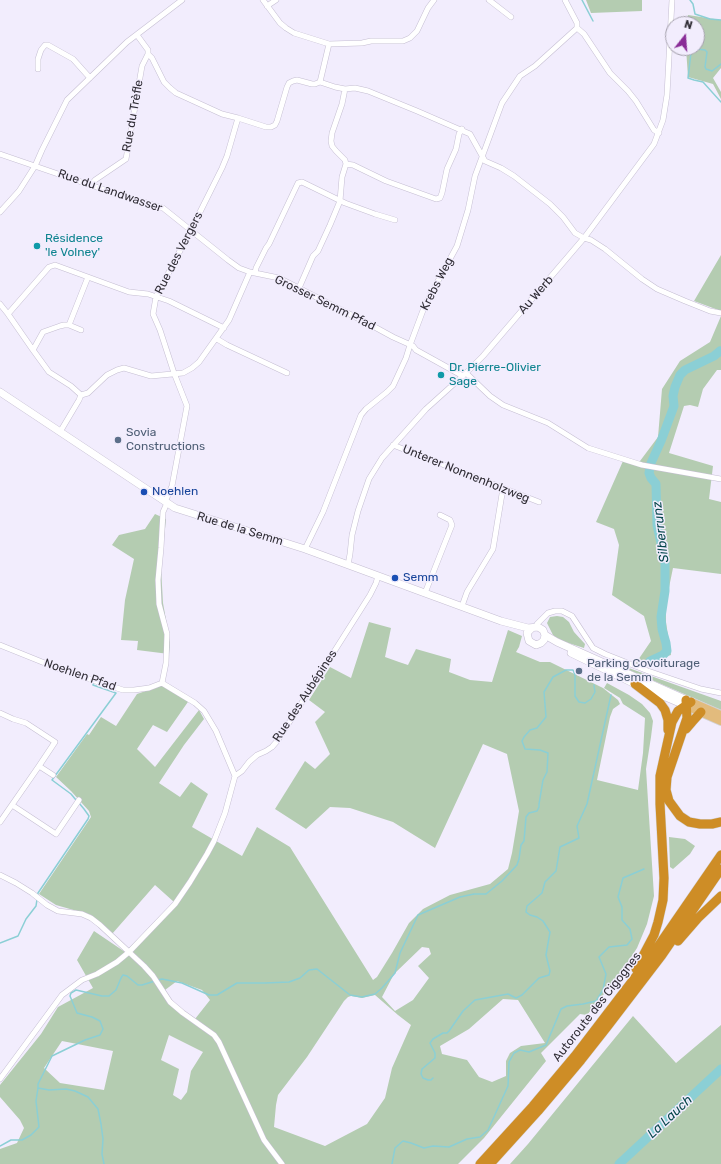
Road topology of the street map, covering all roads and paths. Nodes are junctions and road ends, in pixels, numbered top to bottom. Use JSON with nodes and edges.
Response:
{"nodes":[{"id":1,"x":182,"y":0,"type":"edge"},
{"id":2,"x":263,"y":0,"type":"edge"},
{"id":3,"x":276,"y":0,"type":"edge"},
{"id":4,"x":434,"y":0,"type":"edge"},
{"id":5,"x":489,"y":0,"type":"edge"},
{"id":6,"x":565,"y":0,"type":"edge"},
{"id":7,"x":672,"y":0,"type":"edge"},
{"id":8,"x":268,"y":6,"type":"junction"},
{"id":9,"x":510,"y":17,"type":"dead end"},
{"id":10,"x":577,"y":28,"type":"junction"},
{"id":11,"x":136,"y":35,"type":"junction"},
{"id":12,"x":329,"y":44,"type":"junction"},
{"id":13,"x":148,"y":54,"type":"junction"},
{"id":14,"x":38,"y":69,"type":"dead end"},
{"id":15,"x":90,"y":78,"type":"junction"},
{"id":16,"x":320,"y":82,"type":"junction"},
{"id":17,"x":345,"y":88,"type":"junction"},
{"id":18,"x":238,"y":118,"type":"junction"},
{"id":19,"x":462,"y":129,"type":"junction"},
{"id":20,"x":659,"y":133,"type":"junction"},
{"id":21,"x":0,"y":154,"type":"edge"},
{"id":22,"x":482,"y":156,"type":"junction"},
{"id":23,"x":346,"y":164,"type":"junction"},
{"id":24,"x":35,"y":166,"type":"junction"},
{"id":25,"x":91,"y":185,"type":"junction"},
{"id":26,"x":340,"y":201,"type":"junction"},
{"id":27,"x":0,"y":212,"type":"edge"},
{"id":28,"x":395,"y":220,"type":"dead end"},
{"id":29,"x":191,"y":230,"type":"junction"},
{"id":30,"x":584,"y":238,"type":"junction"},
{"id":31,"x":252,"y":273,"type":"junction"},
{"id":32,"x":88,"y":277,"type":"junction"},
{"id":33,"x":299,"y":288,"type":"junction"},
{"id":34,"x":156,"y":296,"type":"junction"},
{"id":35,"x":0,"y":304,"type":"edge"},
{"id":36,"x":721,"y":313,"type":"edge"},
{"id":37,"x":8,"y":314,"type":"junction"},
{"id":38,"x":69,"y":325,"type":"junction"},
{"id":39,"x":224,"y":328,"type":"junction"},
{"id":40,"x":81,"y":330,"type":"dead end"},
{"id":41,"x":217,"y":339,"type":"junction"},
{"id":42,"x":410,"y":345,"type":"junction"},
{"id":43,"x":33,"y":350,"type":"junction"},
{"id":44,"x":174,"y":373,"type":"junction"},
{"id":45,"x":287,"y":373,"type":"dead end"},
{"id":46,"x":465,"y":375,"type":"junction"},
{"id":47,"x":0,"y":392,"type":"edge"},
{"id":48,"x":81,"y":394,"type":"junction"},
{"id":49,"x":60,"y":432,"type":"junction"},
{"id":50,"x":393,"y":445,"type":"junction"},
{"id":51,"x":721,"y":480,"type":"edge"},
{"id":52,"x":503,"y":488,"type":"junction"},
{"id":53,"x":538,"y":502,"type":"dead end"},
{"id":54,"x":166,"y":503,"type":"junction"},
{"id":55,"x":440,"y":515,"type":"dead end"},
{"id":56,"x":305,"y":549,"type":"junction"},
{"id":57,"x":348,"y":565,"type":"junction"},
{"id":58,"x":378,"y":576,"type":"junction"},
{"id":59,"x":425,"y":593,"type":"junction"},
{"id":60,"x":462,"y":606,"type":"junction"},
{"id":61,"x":544,"y":618,"type":"junction"},
{"id":62,"x":501,"y":621,"type":"junction"},
{"id":63,"x":534,"y":628,"type":"junction"},
{"id":64,"x":527,"y":635,"type":"junction"},
{"id":65,"x":544,"y":636,"type":"junction"},
{"id":66,"x":0,"y":646,"type":"edge"},
{"id":67,"x":162,"y":683,"type":"junction"},
{"id":68,"x":635,"y":684,"type":"junction"},
{"id":69,"x":721,"y":693,"type":"edge"},
{"id":70,"x":688,"y":702,"type":"junction"},
{"id":71,"x":701,"y":712,"type":"junction"},
{"id":72,"x":0,"y":713,"type":"edge"},
{"id":73,"x":721,"y":715,"type":"edge"},
{"id":74,"x":721,"y":721,"type":"edge"},
{"id":75,"x":669,"y":736,"type":"junction"},
{"id":76,"x":679,"y":743,"type":"junction"},
{"id":77,"x":39,"y":766,"type":"junction"},
{"id":78,"x":53,"y":775,"type":"dead end"},
{"id":79,"x":236,"y":776,"type":"junction"},
{"id":80,"x":79,"y":800,"type":"dead end"},
{"id":81,"x":12,"y":805,"type":"junction"},
{"id":82,"x":0,"y":822,"type":"edge"},
{"id":83,"x":721,"y":822,"type":"edge"},
{"id":84,"x":721,"y":855,"type":"edge"},
{"id":85,"x":721,"y":869,"type":"edge"},
{"id":86,"x":0,"y":874,"type":"edge"},
{"id":87,"x":721,"y":896,"type":"edge"},
{"id":88,"x":129,"y":952,"type":"junction"},
{"id":89,"x":662,"y":955,"type":"junction"},
{"id":90,"x":626,"y":990,"type":"junction"},
{"id":91,"x":0,"y":1079,"type":"edge"},
{"id":92,"x":282,"y":1164,"type":"edge"},
{"id":93,"x":480,"y":1164,"type":"edge"},
{"id":94,"x":490,"y":1164,"type":"edge"}],
"edges":[{"from":1,"to":11,"type":"street"},
{"from":2,"to":8,"type":"street"},
{"from":3,"to":8,"type":"street"},
{"from":4,"to":12,"type":"street"},
{"from":5,"to":9,"type":"street"},
{"from":6,"to":10,"type":"street"},
{"from":7,"to":20,"type":"street","name":"Au Werb"},
{"from":8,"to":12,"type":"street"},
{"from":10,"to":20,"type":"street"},
{"from":10,"to":22,"type":"street","name":"Krebs Weg"},
{"from":11,"to":13,"type":"street"},
{"from":11,"to":15,"type":"street"},
{"from":12,"to":16,"type":"street"},
{"from":13,"to":18,"type":"street"},
{"from":13,"to":25,"type":"street","name":"Rue du Trèfle"},
{"from":14,"to":15,"type":"street"},
{"from":15,"to":24,"type":"street"},
{"from":16,"to":17,"type":"street"},
{"from":16,"to":18,"type":"street"},
{"from":17,"to":19,"type":"street"},
{"from":17,"to":23,"type":"street"},
{"from":18,"to":29,"type":"street","name":"Rue des Vergers"},
{"from":19,"to":22,"type":"street"},
{"from":19,"to":23,"type":"street"},
{"from":20,"to":30,"type":"street","name":"Au Werb"},
{"from":21,"to":24,"type":"street","name":"Rue du Landwasser"},
{"from":22,"to":30,"type":"street"},
{"from":22,"to":42,"type":"street","name":"Krebs Weg"},
{"from":23,"to":26,"type":"street"},
{"from":24,"to":25,"type":"street","name":"Rue du Landwasser"},
{"from":24,"to":27,"type":"street"},
{"from":25,"to":29,"type":"street","name":"Rue du Landwasser"},
{"from":26,"to":28,"type":"street"},
{"from":26,"to":31,"type":"street"},
{"from":26,"to":33,"type":"street"},
{"from":29,"to":31,"type":"street","name":"Rue du Landwasser"},
{"from":29,"to":34,"type":"street","name":"Rue des Vergers"},
{"from":30,"to":36,"type":"street"},
{"from":30,"to":46,"type":"street","name":"Au Werb"},
{"from":31,"to":33,"type":"street","name":"Grosser Semm Pfad"},
{"from":31,"to":39,"type":"street"},
{"from":32,"to":34,"type":"street"},
{"from":32,"to":37,"type":"street"},
{"from":32,"to":38,"type":"street"},
{"from":33,"to":42,"type":"street","name":"Grosser Semm Pfad"},
{"from":34,"to":39,"type":"street"},
{"from":34,"to":44,"type":"street","name":"Rue des Vergers"},
{"from":35,"to":37,"type":"street"},
{"from":37,"to":43,"type":"street"},
{"from":38,"to":40,"type":"street"},
{"from":38,"to":43,"type":"street"},
{"from":39,"to":41,"type":"street"},
{"from":41,"to":44,"type":"street"},
{"from":41,"to":45,"type":"street"},
{"from":42,"to":46,"type":"street","name":"Grosser Semm Pfad"},
{"from":42,"to":56,"type":"street","name":"Krebs Weg"},
{"from":43,"to":48,"type":"street"},
{"from":44,"to":48,"type":"street"},
{"from":44,"to":54,"type":"street","name":"Rue des Vergers"},
{"from":46,"to":50,"type":"street","name":"Au Werb"},
{"from":46,"to":51,"type":"street","name":"Grosser Semm Pfad"},
{"from":47,"to":49,"type":"main road","name":"Rue de la Semm"},
{"from":48,"to":49,"type":"street"},
{"from":49,"to":54,"type":"main road","name":"Rue de la Semm"},
{"from":50,"to":52,"type":"street","name":"Unterer Nonnenholzweg"},
{"from":50,"to":57,"type":"street","name":"Au Werb"},
{"from":52,"to":53,"type":"street","name":"Unterer Nonnenholzweg"},
{"from":52,"to":60,"type":"street"},
{"from":54,"to":56,"type":"main road","name":"Rue de la Semm"},
{"from":54,"to":67,"type":"street","name":"Rue des Vergers"},
{"from":55,"to":59,"type":"street"},
{"from":56,"to":57,"type":"main road","name":"Rue de la Semm"},
{"from":57,"to":58,"type":"main road","name":"Rue de la Semm"},
{"from":58,"to":59,"type":"main road","name":"Rue de la Semm"},
{"from":58,"to":79,"type":"street","name":"Rue des Aubépines"},
{"from":59,"to":60,"type":"main road","name":"Rue de la Semm"},
{"from":60,"to":62,"type":"main road","name":"Rue de la Semm"},
{"from":61,"to":63,"type":"street"},
{"from":61,"to":65,"type":"street"},
{"from":61,"to":69,"type":"street"},
{"from":62,"to":63,"type":"main road","name":"Rue de la Semm"},
{"from":62,"to":64,"type":"main road","name":"Rue de la Semm"},
{"from":63,"to":64,"type":"main road"},
{"from":63,"to":65,"type":"main road"},
{"from":64,"to":65,"type":"main road"},
{"from":65,"to":68,"type":"main road"},
{"from":65,"to":70,"type":"main road"},
{"from":66,"to":67,"type":"street","name":"Noehlen Pfad"},
{"from":67,"to":79,"type":"street"},
{"from":68,"to":70,"type":"main road"},
{"from":68,"to":75,"type":"highway"},
{"from":70,"to":71,"type":"main road"},
{"from":70,"to":73,"type":"main road"},
{"from":70,"to":75,"type":"highway"},
{"from":70,"to":76,"type":"highway"},
{"from":71,"to":74,"type":"main road"},
{"from":71,"to":76,"type":"highway"},
{"from":72,"to":77,"type":"street"},
{"from":75,"to":90,"type":"highway"},
{"from":76,"to":83,"type":"highway"},
{"from":77,"to":78,"type":"street"},
{"from":77,"to":81,"type":"street"},
{"from":79,"to":88,"type":"street","name":"Rue des Aubépines"},
{"from":80,"to":81,"type":"street"},
{"from":81,"to":82,"type":"street"},
{"from":84,"to":90,"type":"highway","name":"Autoroute des Cigognes"},
{"from":85,"to":89,"type":"highway","name":"Autoroute des Cigognes"},
{"from":86,"to":88,"type":"street"},
{"from":87,"to":89,"type":"highway"},
{"from":88,"to":91,"type":"street","name":"Rue des Aubépines"},
{"from":88,"to":92,"type":"street"},
{"from":89,"to":94,"type":"highway","name":"Autoroute des Cigognes"},
{"from":90,"to":93,"type":"highway","name":"Autoroute des Cigognes"}]}
